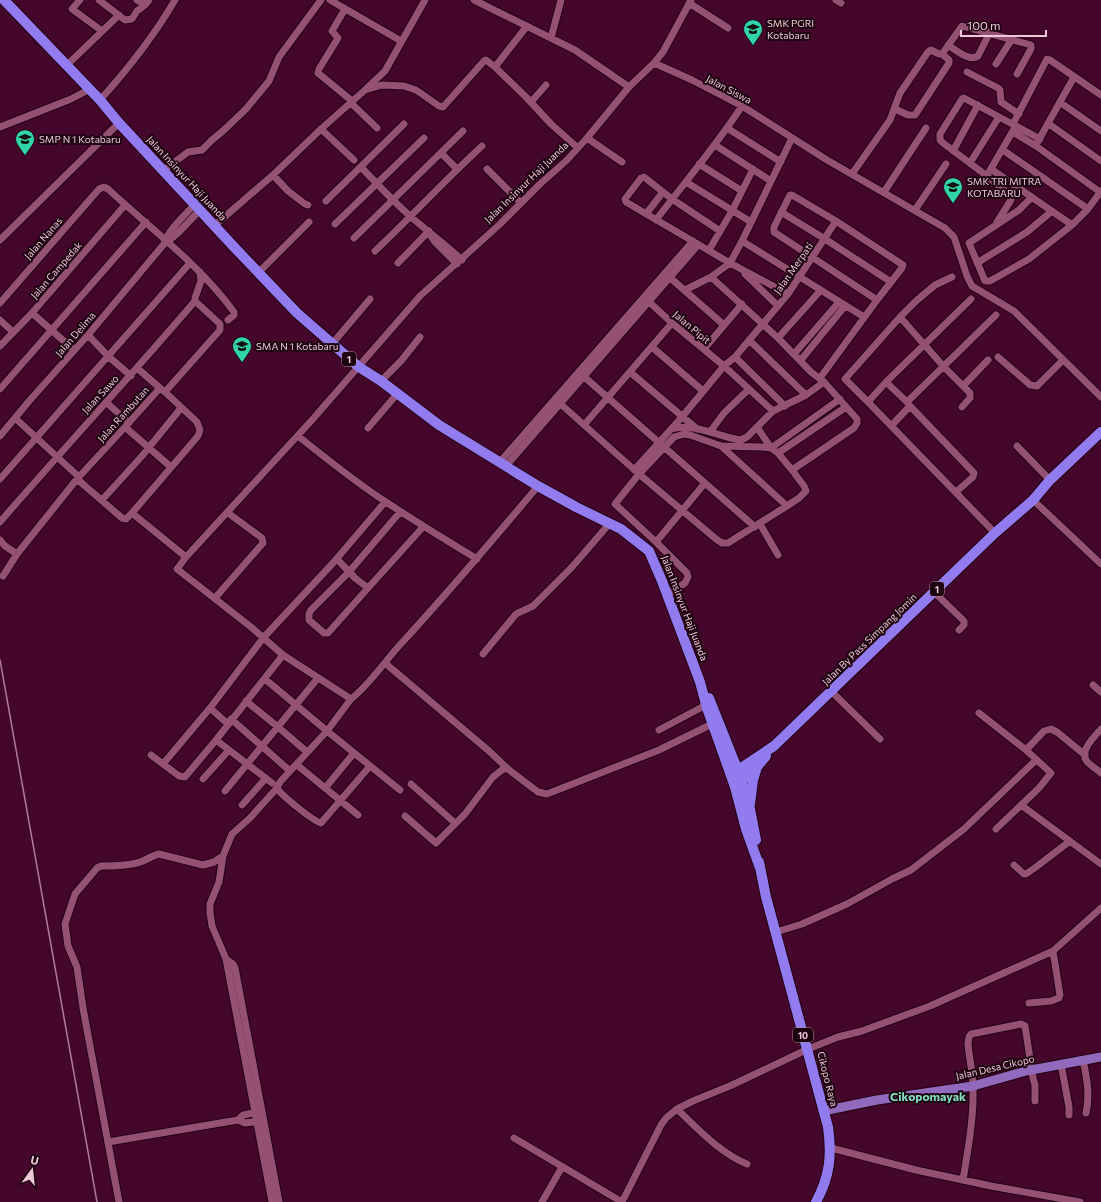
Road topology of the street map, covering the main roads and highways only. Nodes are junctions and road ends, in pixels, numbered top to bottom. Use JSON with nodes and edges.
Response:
{"nodes":[{"id":1,"x":4,"y":0,"type":"edge"},
{"id":2,"x":1101,"y":432,"type":"edge"},
{"id":3,"x":700,"y":682,"type":"junction"},
{"id":4,"x":734,"y":758,"type":"junction"},
{"id":5,"x":756,"y":764,"type":"junction"},
{"id":6,"x":734,"y":773,"type":"junction"},
{"id":7,"x":738,"y":784,"type":"junction"},
{"id":8,"x":750,"y":809,"type":"junction"},
{"id":9,"x":760,"y":868,"type":"junction"},
{"id":10,"x":1101,"y":1056,"type":"edge"},
{"id":11,"x":823,"y":1111,"type":"junction"},
{"id":12,"x":816,"y":1202,"type":"edge"}],
"edges":[{"from":1,"to":3,"type":"highway","name":"Jalan Insinyur Haji Juanda","number":"1"},
{"from":2,"to":5,"type":"highway","name":"Jalan By Pass Simpang Jomin","number":"1"},
{"from":3,"to":4,"type":"highway","name":"Jalan Insinyur Haji Juanda","number":"1"},
{"from":3,"to":6,"type":"highway","name":"Jalan Insinyur Haji Juanda","number":"1"},
{"from":4,"to":5,"type":"highway"},
{"from":4,"to":6,"type":"highway","name":"Jalan Insinyur Haji Juanda"},
{"from":5,"to":6,"type":"highway","name":"Jalan By Pass Simpang Jomin","number":"1"},
{"from":5,"to":7,"type":"highway","name":"Jalan By Pass Simpang Jomin","number":"1"},
{"from":5,"to":8,"type":"highway"},
{"from":6,"to":7,"type":"highway","number":"1"},
{"from":7,"to":8,"type":"highway","name":"Cikopo Raya","number":"10"},
{"from":7,"to":9,"type":"highway","name":"Cikopo Raya","number":"10"},
{"from":8,"to":9,"type":"highway","name":"Cikopo Raya","number":"10"},
{"from":9,"to":11,"type":"highway","name":"Cikopo Raya","number":"10"},
{"from":10,"to":11,"type":"main road","name":"Jalan Desa Cikopo"},
{"from":11,"to":12,"type":"highway","name":"Cikopo Raya","number":"10"}]}
